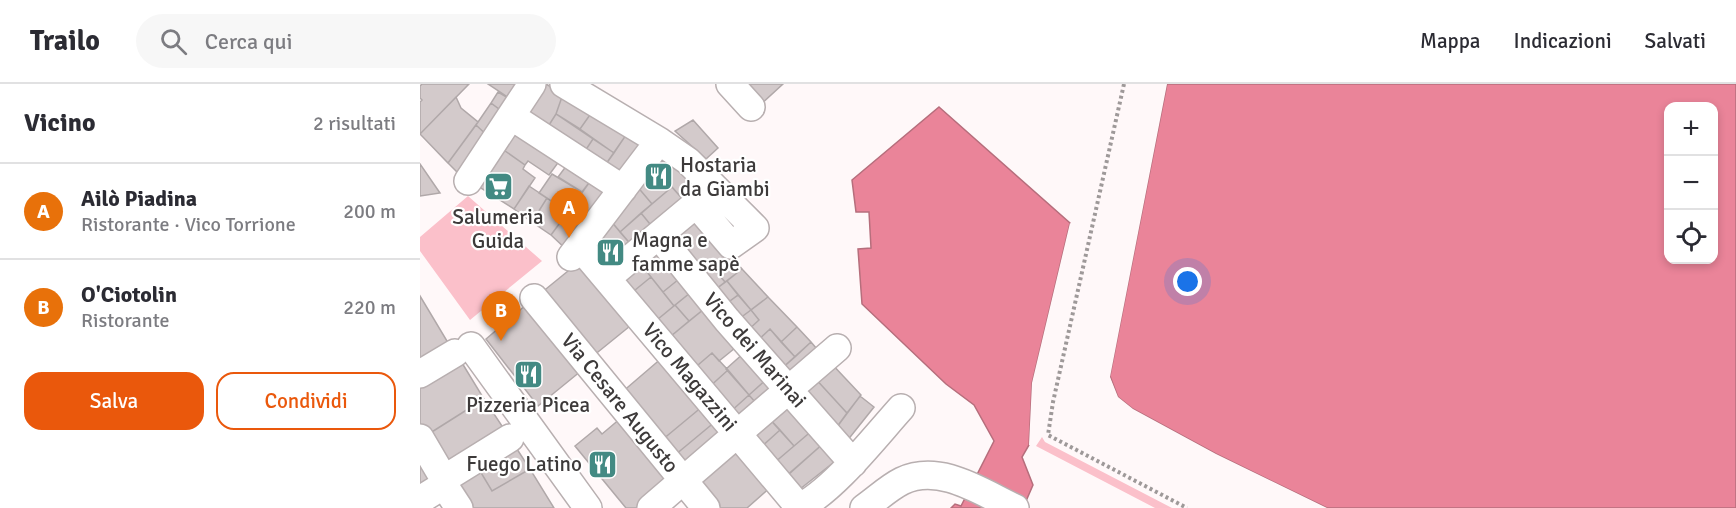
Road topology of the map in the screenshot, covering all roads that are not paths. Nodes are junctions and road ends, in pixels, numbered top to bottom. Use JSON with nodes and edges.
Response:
{"nodes":[{"id":1,"x":532,"y":84,"type":"edge"},
{"id":2,"x":564,"y":84,"type":"edge"},
{"id":3,"x":730,"y":84,"type":"edge"},
{"id":4,"x":751,"y":107,"type":"dead end"},
{"id":5,"x":511,"y":116,"type":"junction"},
{"id":6,"x":659,"y":141,"type":"junction"},
{"id":7,"x":468,"y":181,"type":"dead end"},
{"id":8,"x":623,"y":189,"type":"junction"},
{"id":9,"x":659,"y":236,"type":"junction"},
{"id":10,"x":607,"y":278,"type":"junction"},
{"id":11,"x":534,"y":298,"type":"dead end"},
{"id":12,"x":837,"y":348,"type":"dead end"},
{"id":13,"x":420,"y":374,"type":"edge"},
{"id":14,"x":789,"y":390,"type":"junction"},
{"id":15,"x":901,"y":408,"type":"dead end"},
{"id":16,"x":738,"y":434,"type":"junction"},
{"id":17,"x":420,"y":438,"type":"edge"},
{"id":18,"x":510,"y":438,"type":"dead end"},
{"id":19,"x":853,"y":463,"type":"junction"},
{"id":20,"x":683,"y":481,"type":"junction"},
{"id":21,"x":444,"y":482,"type":"junction"},
{"id":22,"x":420,"y":500,"type":"edge"},
{"id":23,"x":802,"y":506,"type":"edge"},
{"id":24,"x":459,"y":508,"type":"edge"},
{"id":25,"x":588,"y":508,"type":"edge"},
{"id":26,"x":651,"y":508,"type":"edge"},
{"id":27,"x":706,"y":508,"type":"edge"},
{"id":28,"x":864,"y":508,"type":"edge"},
{"id":29,"x":1015,"y":508,"type":"edge"}],
"edges":[{"from":1,"to":5,"type":"street"},
{"from":2,"to":6,"type":"street"},
{"from":3,"to":4,"type":"street"},
{"from":5,"to":7,"type":"street"},
{"from":5,"to":8,"type":"street"},
{"from":6,"to":8,"type":"street"},
{"from":6,"to":9,"type":"street"},
{"from":8,"to":10,"type":"street","name":"Vico Magazzini"},
{"from":9,"to":10,"type":"street"},
{"from":9,"to":14,"type":"street","name":"Vico dei Marinai"},
{"from":10,"to":16,"type":"street","name":"Vico Magazzini"},
{"from":11,"to":20,"type":"street","name":"Via Cesare Augusto"},
{"from":12,"to":14,"type":"street"},
{"from":13,"to":25,"type":"street"},
{"from":14,"to":16,"type":"street"},
{"from":14,"to":19,"type":"street","name":"Vico dei Marinai"},
{"from":15,"to":19,"type":"street"},
{"from":16,"to":20,"type":"street"},
{"from":16,"to":23,"type":"street","name":"Vico Magazzini"},
{"from":17,"to":21,"type":"street"},
{"from":18,"to":21,"type":"street"},
{"from":19,"to":23,"type":"street"},
{"from":20,"to":26,"type":"street"},
{"from":20,"to":27,"type":"street","name":"Via Cesare Augusto"},
{"from":21,"to":22,"type":"street"},
{"from":21,"to":24,"type":"street"},
{"from":28,"to":29,"type":"street"}]}
